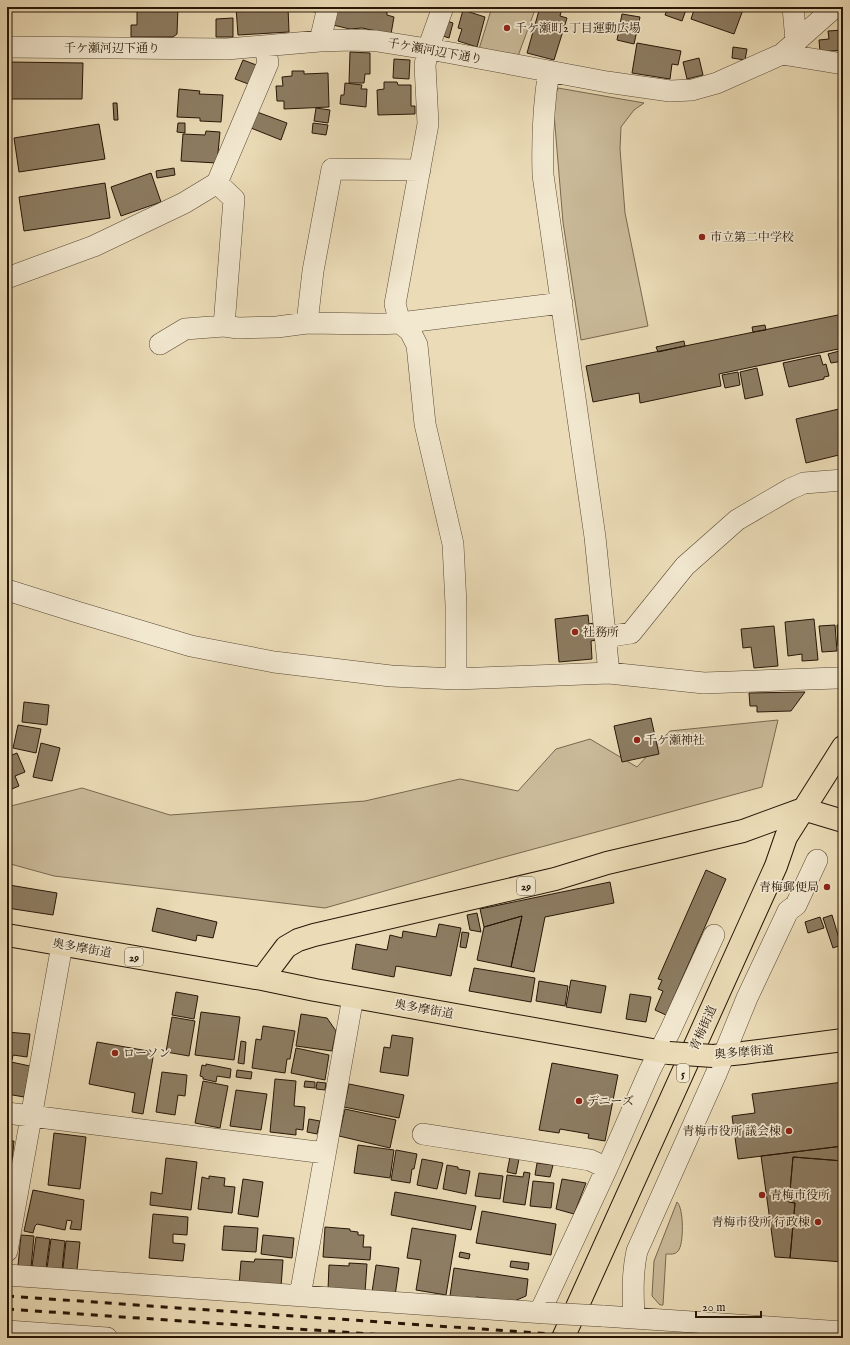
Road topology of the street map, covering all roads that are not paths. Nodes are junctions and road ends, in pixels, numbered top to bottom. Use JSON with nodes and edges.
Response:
{"nodes":[{"id":1,"x":328,"y":7,"type":"edge"},
{"id":2,"x":443,"y":7,"type":"edge"},
{"id":3,"x":793,"y":7,"type":"edge"},
{"id":4,"x":835,"y":7,"type":"edge"},
{"id":5,"x":320,"y":41,"type":"junction"},
{"id":6,"x":265,"y":46,"type":"junction"},
{"id":7,"x":7,"y":47,"type":"edge"},
{"id":8,"x":789,"y":47,"type":"junction"},
{"id":9,"x":428,"y":49,"type":"junction"},
{"id":10,"x":843,"y":64,"type":"edge"},
{"id":11,"x":549,"y":71,"type":"junction"},
{"id":12,"x":420,"y":170,"type":"junction"},
{"id":13,"x":217,"y":183,"type":"junction"},
{"id":14,"x":7,"y":278,"type":"edge"},
{"id":15,"x":562,"y":303,"type":"junction"},
{"id":16,"x":307,"y":323,"type":"junction"},
{"id":17,"x":400,"y":323,"type":"junction"},
{"id":18,"x":224,"y":326,"type":"junction"},
{"id":19,"x":160,"y":344,"type":"dead end"},
{"id":20,"x":843,"y":480,"type":"edge"},
{"id":21,"x":7,"y":590,"type":"edge"},
{"id":22,"x":605,"y":637,"type":"junction"},
{"id":23,"x":609,"y":673,"type":"junction"},
{"id":24,"x":837,"y":678,"type":"dead end"},
{"id":25,"x":456,"y":679,"type":"junction"},
{"id":26,"x":843,"y":747,"type":"edge"},
{"id":27,"x":803,"y":809,"type":"junction"},
{"id":28,"x":843,"y":821,"type":"edge"},
{"id":29,"x":817,"y":860,"type":"dead end"},
{"id":30,"x":7,"y":935,"type":"edge"},
{"id":31,"x":714,"y":935,"type":"dead end"},
{"id":32,"x":62,"y":945,"type":"junction"},
{"id":33,"x":262,"y":979,"type":"junction"},
{"id":34,"x":353,"y":997,"type":"junction"},
{"id":35,"x":843,"y":1040,"type":"edge"},
{"id":36,"x":665,"y":1052,"type":"junction"},
{"id":37,"x":719,"y":1055,"type":"junction"},
{"id":38,"x":7,"y":1113,"type":"edge"},
{"id":39,"x":32,"y":1116,"type":"junction"},
{"id":40,"x":423,"y":1134,"type":"dead end"},
{"id":41,"x":325,"y":1153,"type":"junction"},
{"id":42,"x":607,"y":1168,"type":"junction"},
{"id":43,"x":7,"y":1251,"type":"edge"},
{"id":44,"x":7,"y":1275,"type":"edge"},
{"id":45,"x":300,"y":1296,"type":"junction"},
{"id":46,"x":543,"y":1312,"type":"junction"},
{"id":47,"x":634,"y":1318,"type":"junction"},
{"id":48,"x":7,"y":1331,"type":"edge"},
{"id":49,"x":843,"y":1332,"type":"edge"},
{"id":50,"x":68,"y":1337,"type":"edge"},
{"id":51,"x":107,"y":1338,"type":"edge"},
{"id":52,"x":563,"y":1338,"type":"edge"}],
"edges":[{"from":1,"to":5,"type":"street"},
{"from":2,"to":9,"type":"street"},
{"from":3,"to":8,"type":"street"},
{"from":4,"to":8,"type":"street","name":"千ケ瀬河辺下通り"},
{"from":5,"to":6,"type":"street","name":"千ケ瀬河辺下通り"},
{"from":5,"to":9,"type":"street","name":"千ケ瀬河辺下通り"},
{"from":6,"to":7,"type":"street","name":"千ケ瀬河辺下通り"},
{"from":6,"to":13,"type":"street"},
{"from":8,"to":10,"type":"street"},
{"from":8,"to":11,"type":"street","name":"千ケ瀬河辺下通り"},
{"from":9,"to":11,"type":"street","name":"千ケ瀬河辺下通り"},
{"from":9,"to":12,"type":"street"},
{"from":11,"to":15,"type":"street"},
{"from":12,"to":16,"type":"street"},
{"from":12,"to":17,"type":"street"},
{"from":13,"to":14,"type":"street"},
{"from":13,"to":18,"type":"street"},
{"from":15,"to":17,"type":"street"},
{"from":15,"to":22,"type":"street"},
{"from":16,"to":17,"type":"street"},
{"from":16,"to":18,"type":"street"},
{"from":17,"to":25,"type":"street"},
{"from":18,"to":19,"type":"street"},
{"from":20,"to":22,"type":"street"},
{"from":21,"to":25,"type":"street"},
{"from":22,"to":23,"type":"street"},
{"from":23,"to":24,"type":"street"},
{"from":23,"to":25,"type":"street"},
{"from":26,"to":27,"type":"main road","name":"青梅街道","number":"5"},
{"from":27,"to":28,"type":"main road"},
{"from":27,"to":33,"type":"main road","number":"29"},
{"from":27,"to":52,"type":"main road","name":"青梅街道","number":"5"},
{"from":29,"to":37,"type":"street"},
{"from":30,"to":32,"type":"main road","name":"奥多摩街道","number":"29"},
{"from":31,"to":36,"type":"street"},
{"from":32,"to":33,"type":"main road","name":"奥多摩街道","number":"29"},
{"from":32,"to":39,"type":"street"},
{"from":33,"to":34,"type":"main road","name":"奥多摩街道","number":"29"},
{"from":34,"to":36,"type":"main road","name":"奥多摩街道","number":"29"},
{"from":34,"to":41,"type":"street"},
{"from":35,"to":37,"type":"main road","name":"奥多摩街道","number":"29"},
{"from":36,"to":37,"type":"main road","name":"奥多摩街道","number":"29","bridge":true},
{"from":36,"to":42,"type":"street"},
{"from":37,"to":47,"type":"street"},
{"from":38,"to":39,"type":"street"},
{"from":39,"to":41,"type":"street"},
{"from":39,"to":43,"type":"street"},
{"from":40,"to":42,"type":"street"},
{"from":41,"to":45,"type":"street"},
{"from":42,"to":46,"type":"street"},
{"from":44,"to":45,"type":"street"},
{"from":45,"to":46,"type":"street"},
{"from":46,"to":47,"type":"street","bridge":true},
{"from":47,"to":49,"type":"street"},
{"from":48,"to":50,"type":"street"},
{"from":50,"to":51,"type":"street"}]}
